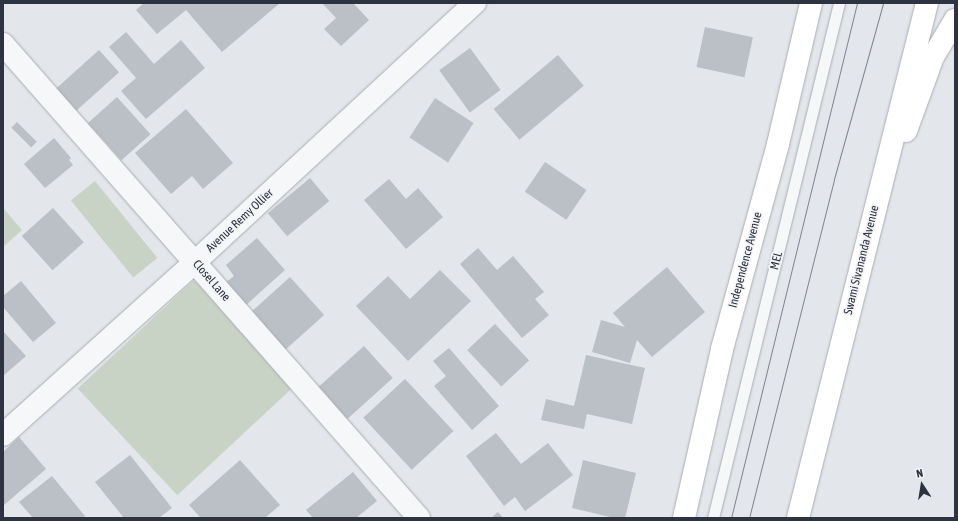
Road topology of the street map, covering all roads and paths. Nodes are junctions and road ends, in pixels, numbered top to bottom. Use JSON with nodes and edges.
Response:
{"nodes":[{"id":1,"x":475,"y":3,"type":"edge"},
{"id":2,"x":811,"y":3,"type":"edge"},
{"id":3,"x":839,"y":3,"type":"edge"},
{"id":4,"x":926,"y":3,"type":"edge"},
{"id":5,"x":955,"y":20,"type":"edge"},
{"id":6,"x":3,"y":44,"type":"edge"},
{"id":7,"x":880,"y":186,"type":"junction"},
{"id":8,"x":194,"y":263,"type":"junction"},
{"id":9,"x":3,"y":435,"type":"edge"},
{"id":10,"x":419,"y":518,"type":"edge"},
{"id":11,"x":684,"y":518,"type":"edge"},
{"id":12,"x":713,"y":518,"type":"edge"},
{"id":13,"x":798,"y":518,"type":"edge"}],
"edges":[{"from":1,"to":8,"type":"street","name":"Avenue Remy Ollier"},
{"from":2,"to":11,"type":"street","name":"Independence Avenue"},
{"from":3,"to":12,"type":"lane","name":"MEL"},
{"from":4,"to":7,"type":"street","name":"Swami Sivananda Avenue"},
{"from":5,"to":7,"type":"street"},
{"from":6,"to":8,"type":"street","name":"Closel Lane"},
{"from":7,"to":13,"type":"street","name":"Swami Sivananda Avenue"},
{"from":8,"to":9,"type":"street","name":"Avenue Remy Ollier"},
{"from":8,"to":10,"type":"street","name":"Closel Lane"}]}
